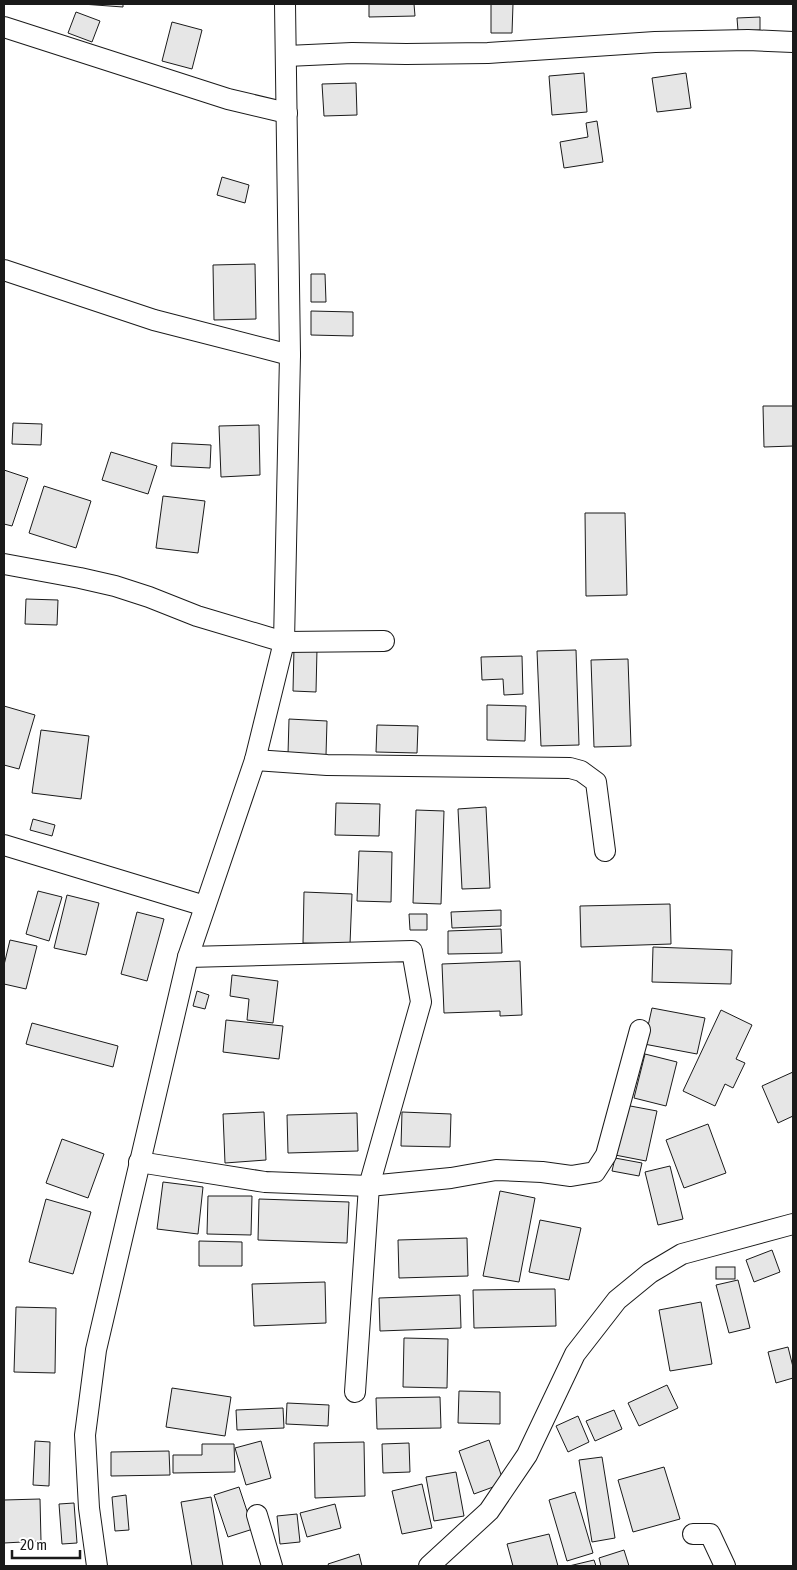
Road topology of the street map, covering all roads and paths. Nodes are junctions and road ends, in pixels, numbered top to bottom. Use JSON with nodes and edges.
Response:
{"nodes":[{"id":1,"x":285,"y":4,"type":"edge"},
{"id":2,"x":4,"y":27,"type":"edge"},
{"id":3,"x":793,"y":42,"type":"edge"},
{"id":4,"x":287,"y":56,"type":"junction"},
{"id":5,"x":287,"y":114,"type":"junction"},
{"id":6,"x":4,"y":270,"type":"edge"},
{"id":7,"x":290,"y":355,"type":"junction"},
{"id":8,"x":4,"y":564,"type":"edge"},
{"id":9,"x":384,"y":641,"type":"dead end"},
{"id":10,"x":284,"y":642,"type":"junction"},
{"id":11,"x":255,"y":760,"type":"junction"},
{"id":12,"x":4,"y":845,"type":"edge"},
{"id":13,"x":605,"y":851,"type":"dead end"},
{"id":14,"x":205,"y":906,"type":"junction"},
{"id":15,"x":188,"y":957,"type":"junction"},
{"id":16,"x":640,"y":1030,"type":"dead end"},
{"id":17,"x":139,"y":1162,"type":"junction"},
{"id":18,"x":369,"y":1186,"type":"junction"},
{"id":19,"x":793,"y":1224,"type":"edge"},
{"id":20,"x":355,"y":1392,"type":"dead end"},
{"id":21,"x":257,"y":1515,"type":"dead end"},
{"id":22,"x":693,"y":1534,"type":"dead end"},
{"id":23,"x":97,"y":1566,"type":"edge"},
{"id":24,"x":272,"y":1566,"type":"edge"},
{"id":25,"x":429,"y":1566,"type":"edge"},
{"id":26,"x":724,"y":1566,"type":"edge"}],
"edges":[{"from":1,"to":4,"type":"street"},
{"from":2,"to":5,"type":"street"},
{"from":3,"to":4,"type":"street"},
{"from":4,"to":5,"type":"street"},
{"from":5,"to":7,"type":"street"},
{"from":6,"to":7,"type":"street"},
{"from":7,"to":10,"type":"street"},
{"from":8,"to":10,"type":"street"},
{"from":9,"to":10,"type":"street"},
{"from":10,"to":11,"type":"street"},
{"from":11,"to":13,"type":"street"},
{"from":11,"to":14,"type":"street"},
{"from":12,"to":14,"type":"street"},
{"from":14,"to":15,"type":"street"},
{"from":15,"to":17,"type":"street"},
{"from":15,"to":18,"type":"street"},
{"from":16,"to":18,"type":"street"},
{"from":17,"to":18,"type":"street"},
{"from":17,"to":23,"type":"street"},
{"from":18,"to":20,"type":"street"},
{"from":19,"to":25,"type":"street"},
{"from":21,"to":24,"type":"street"},
{"from":22,"to":26,"type":"street"}]}
